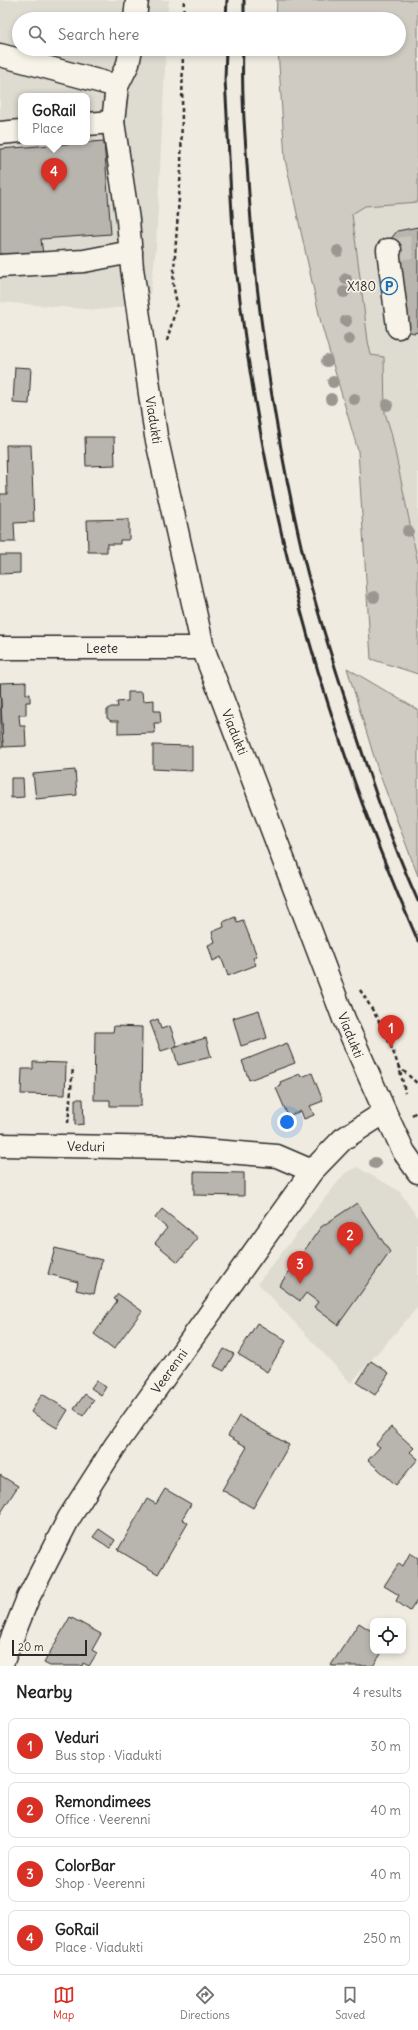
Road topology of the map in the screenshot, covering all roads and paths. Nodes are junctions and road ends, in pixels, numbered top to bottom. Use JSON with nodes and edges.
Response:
{"nodes":[{"id":1,"x":137,"y":0,"type":"edge"},
{"id":2,"x":184,"y":0,"type":"edge"},
{"id":3,"x":136,"y":12,"type":"edge"},
{"id":4,"x":183,"y":12,"type":"edge"},
{"id":5,"x":0,"y":55,"type":"edge"},
{"id":6,"x":130,"y":56,"type":"edge"},
{"id":7,"x":183,"y":56,"type":"edge"},
{"id":8,"x":117,"y":86,"type":"junction"},
{"id":9,"x":113,"y":122,"type":"junction"},
{"id":10,"x":90,"y":124,"type":"edge"},
{"id":11,"x":18,"y":131,"type":"edge"},
{"id":12,"x":0,"y":133,"type":"edge"},
{"id":13,"x":390,"y":250,"type":"dead end"},
{"id":14,"x":132,"y":260,"type":"junction"},
{"id":15,"x":0,"y":266,"type":"edge"},
{"id":16,"x":398,"y":327,"type":"dead end"},
{"id":17,"x":166,"y":347,"type":"dead end"},
{"id":18,"x":0,"y":648,"type":"edge"},
{"id":19,"x":203,"y":648,"type":"junction"},
{"id":20,"x":398,"y":1066,"type":"dead end"},
{"id":21,"x":73,"y":1067,"type":"dead end"},
{"id":22,"x":418,"y":1084,"type":"edge"},
{"id":23,"x":385,"y":1112,"type":"junction"},
{"id":24,"x":68,"y":1126,"type":"dead end"},
{"id":25,"x":0,"y":1145,"type":"edge"},
{"id":26,"x":312,"y":1171,"type":"junction"},
{"id":27,"x":418,"y":1172,"type":"edge"},
{"id":28,"x":1,"y":1666,"type":"edge"}],
"edges":[{"from":1,"to":3,"type":"street"},
{"from":2,"to":4,"type":"path"},
{"from":5,"to":8,"type":"street"},
{"from":6,"to":8,"type":"street"},
{"from":7,"to":17,"type":"path"},
{"from":8,"to":9,"type":"street","name":"Viadukti"},
{"from":9,"to":10,"type":"street"},
{"from":9,"to":14,"type":"street","name":"Viadukti"},
{"from":11,"to":12,"type":"street"},
{"from":13,"to":16,"type":"street"},
{"from":14,"to":15,"type":"street"},
{"from":14,"to":19,"type":"street","name":"Viadukti"},
{"from":18,"to":19,"type":"street","name":"Leete"},
{"from":19,"to":23,"type":"street","name":"Viadukti"},
{"from":20,"to":22,"type":"path"},
{"from":21,"to":24,"type":"path"},
{"from":23,"to":26,"type":"street","name":"Veerenni"},
{"from":23,"to":27,"type":"street","name":"Viadukti"},
{"from":25,"to":26,"type":"street","name":"Veduri"},
{"from":26,"to":28,"type":"street","name":"Veerenni"}]}
